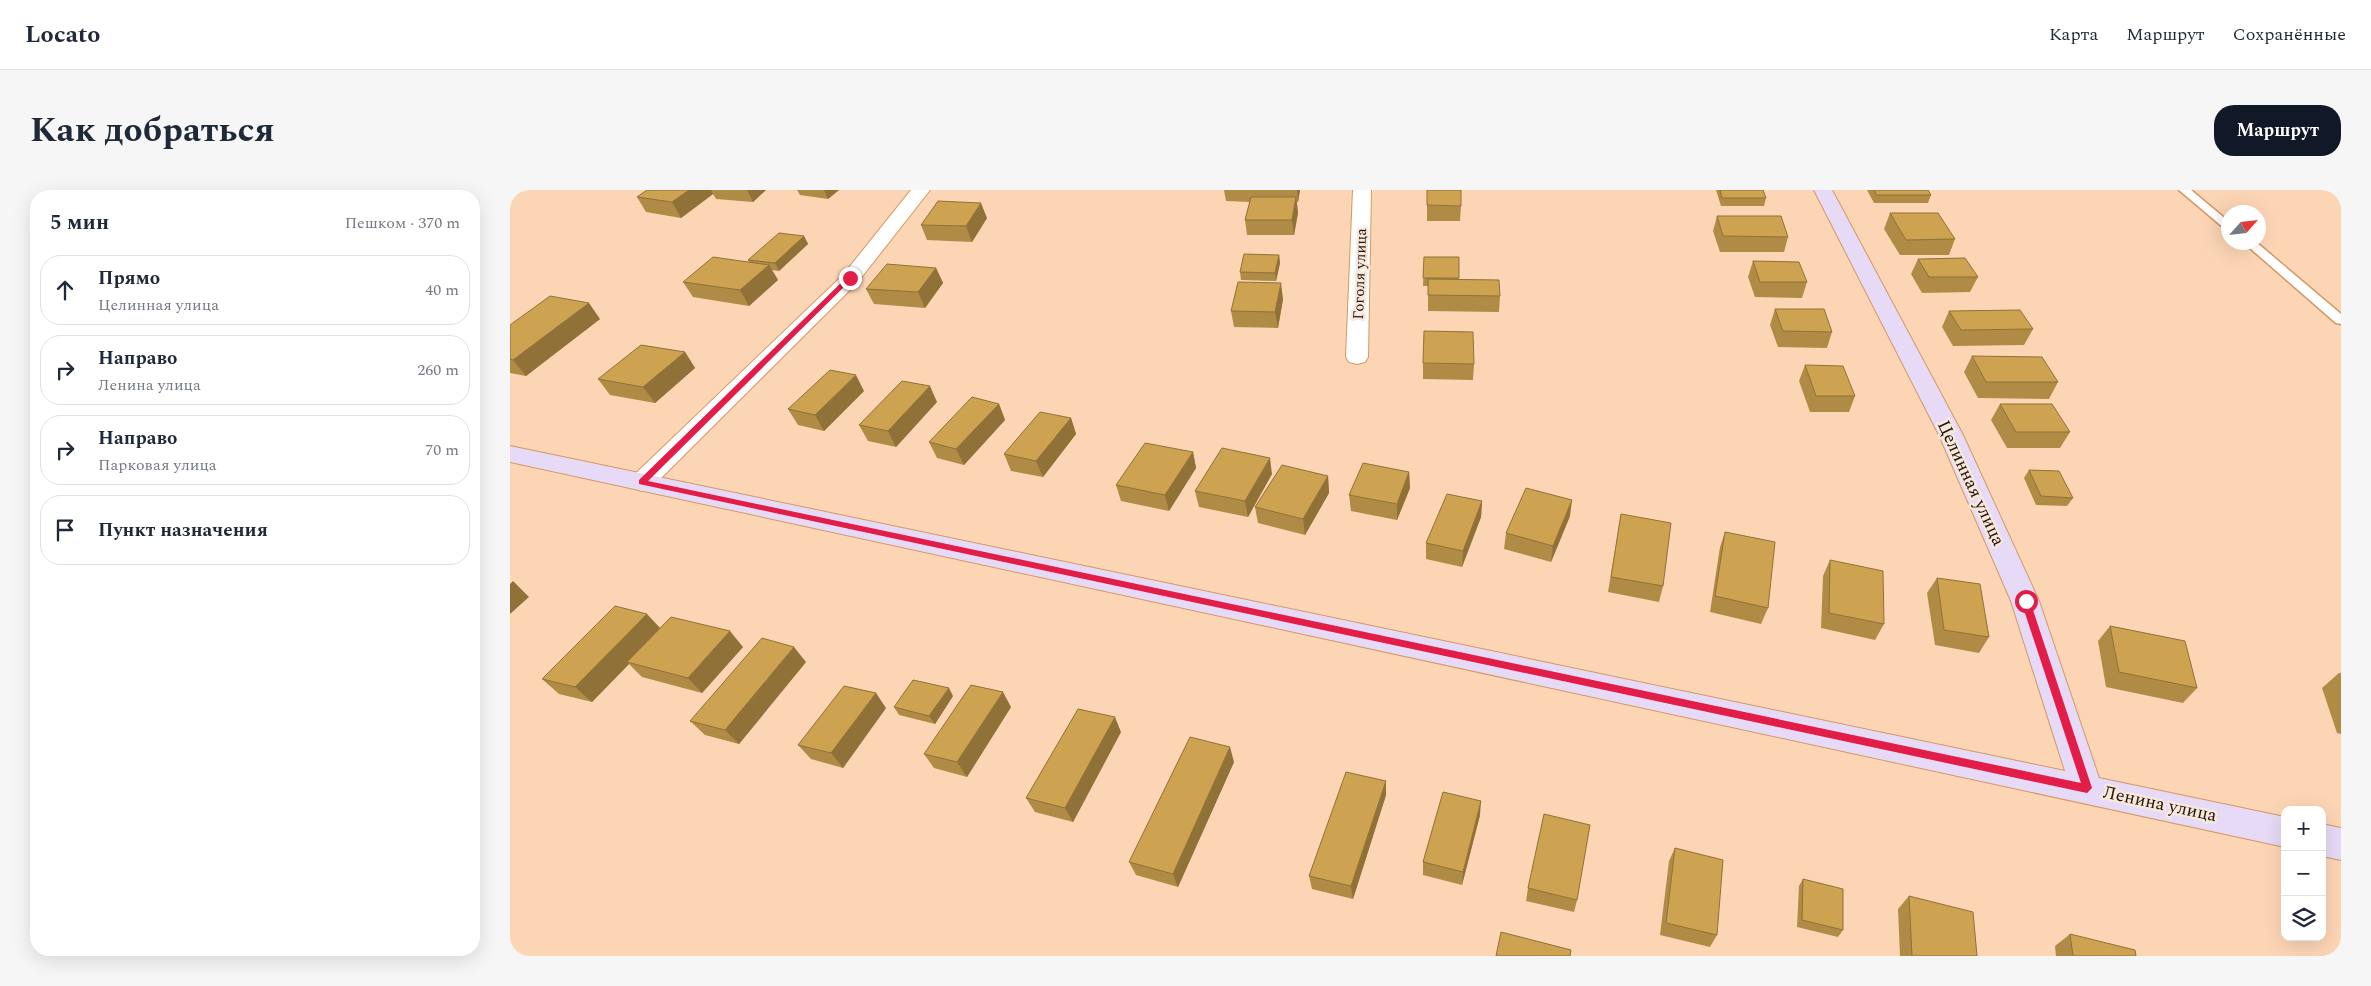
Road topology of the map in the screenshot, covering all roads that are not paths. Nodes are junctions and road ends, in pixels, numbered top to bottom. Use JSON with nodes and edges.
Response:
{"nodes":[{"id":1,"x":921,"y":190,"type":"edge"},
{"id":2,"x":1362,"y":190,"type":"edge"},
{"id":3,"x":1823,"y":190,"type":"edge"},
{"id":4,"x":2184,"y":190,"type":"edge"},
{"id":5,"x":2221,"y":220,"type":"edge"},
{"id":6,"x":2258,"y":250,"type":"edge"},
{"id":7,"x":2341,"y":320,"type":"edge"},
{"id":8,"x":1357,"y":357,"type":"dead end"},
{"id":9,"x":510,"y":454,"type":"edge"},
{"id":10,"x":642,"y":482,"type":"junction"},
{"id":11,"x":2087,"y":788,"type":"junction"},
{"id":12,"x":2281,"y":831,"type":"edge"},
{"id":13,"x":2326,"y":841,"type":"edge"},
{"id":14,"x":2341,"y":844,"type":"edge"}],
"edges":[{"from":1,"to":10,"type":"street"},
{"from":2,"to":8,"type":"street","name":"Гоголя улица"},
{"from":3,"to":11,"type":"street","name":"Целинная улица"},
{"from":4,"to":5,"type":"lane"},
{"from":6,"to":7,"type":"lane"},
{"from":9,"to":10,"type":"street","name":"Ленина улица"},
{"from":10,"to":11,"type":"street","name":"Ленина улица"},
{"from":11,"to":12,"type":"street","name":"Ленина улица"},
{"from":13,"to":14,"type":"street"}]}
